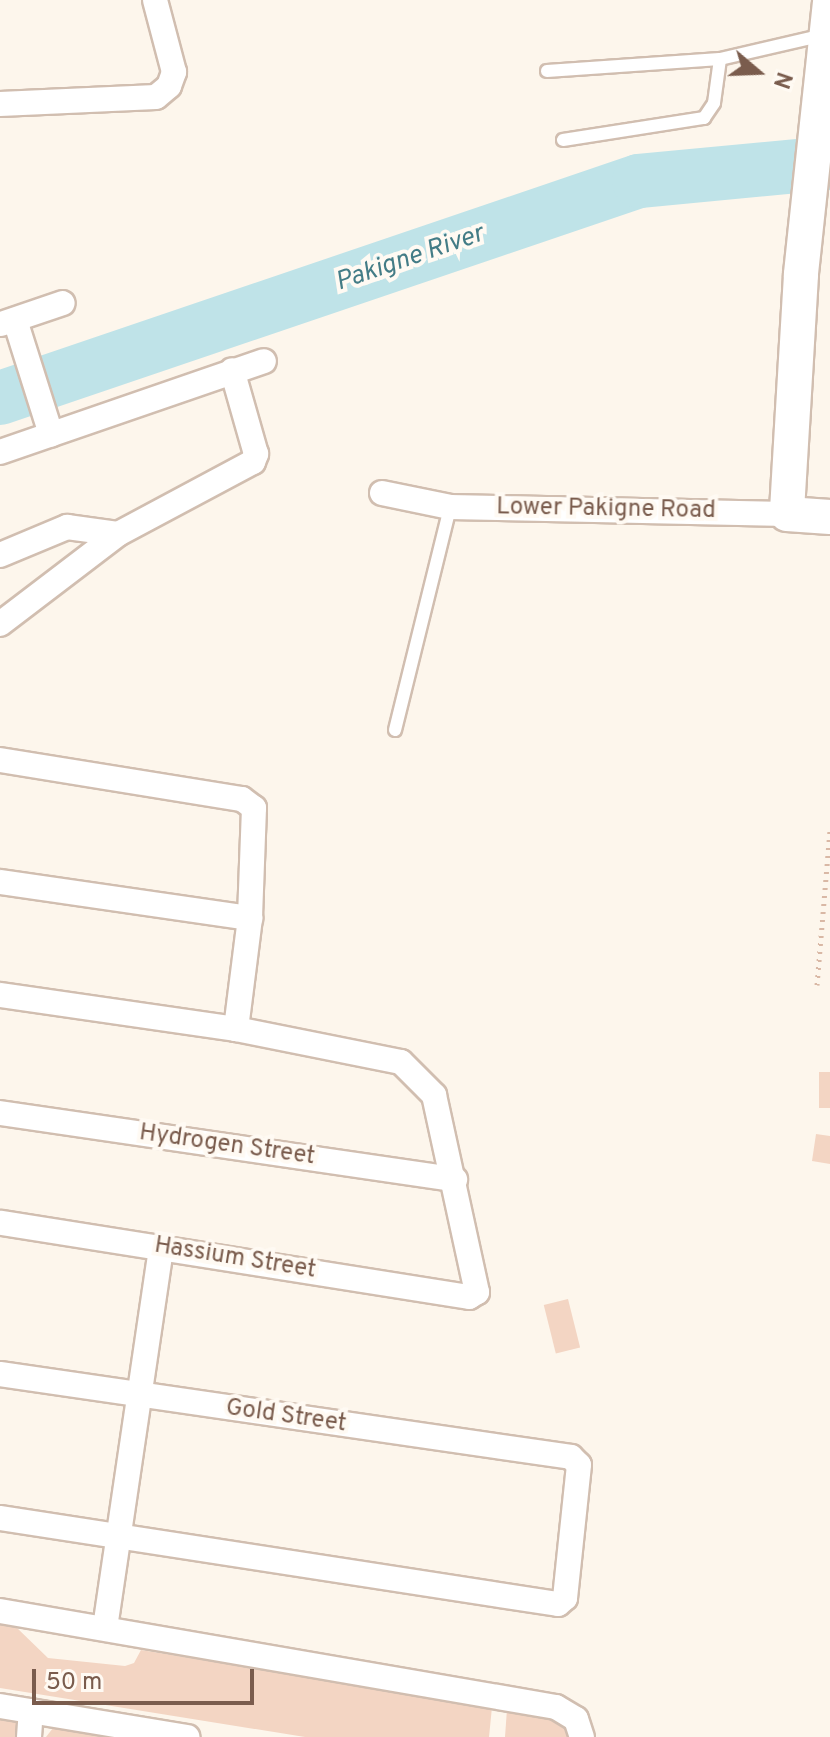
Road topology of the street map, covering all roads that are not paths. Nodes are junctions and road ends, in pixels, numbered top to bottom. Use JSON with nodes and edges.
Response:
{"nodes":[{"id":1,"x":155,"y":0,"type":"edge"},
{"id":2,"x":828,"y":18,"type":"edge"},
{"id":3,"x":720,"y":59,"type":"junction"},
{"id":4,"x":547,"y":71,"type":"dead end"},
{"id":5,"x":0,"y":104,"type":"edge"},
{"id":6,"x":563,"y":140,"type":"dead end"},
{"id":7,"x":63,"y":303,"type":"dead end"},
{"id":8,"x":7,"y":322,"type":"edge"},
{"id":9,"x":264,"y":361,"type":"dead end"},
{"id":10,"x":232,"y":370,"type":"junction"},
{"id":11,"x":47,"y":423,"type":"junction"},
{"id":12,"x":0,"y":452,"type":"edge"},
{"id":13,"x":382,"y":493,"type":"dead end"},
{"id":14,"x":450,"y":507,"type":"junction"},
{"id":15,"x":787,"y":514,"type":"junction"},
{"id":16,"x":830,"y":517,"type":"edge"},
{"id":17,"x":118,"y":534,"type":"junction"},
{"id":18,"x":0,"y":555,"type":"edge"},
{"id":19,"x":0,"y":624,"type":"edge"},
{"id":20,"x":395,"y":730,"type":"dead end"},
{"id":21,"x":0,"y":760,"type":"edge"},
{"id":22,"x":0,"y":882,"type":"edge"},
{"id":23,"x":250,"y":918,"type":"junction"},
{"id":24,"x":0,"y":995,"type":"edge"},
{"id":25,"x":236,"y":1029,"type":"junction"},
{"id":26,"x":0,"y":1113,"type":"edge"},
{"id":27,"x":455,"y":1179,"type":"junction"},
{"id":28,"x":0,"y":1223,"type":"edge"},
{"id":29,"x":161,"y":1247,"type":"junction"},
{"id":30,"x":0,"y":1374,"type":"edge"},
{"id":31,"x":140,"y":1396,"type":"junction"},
{"id":32,"x":0,"y":1518,"type":"edge"},
{"id":33,"x":119,"y":1536,"type":"junction"},
{"id":34,"x":0,"y":1611,"type":"edge"},
{"id":35,"x":105,"y":1628,"type":"junction"},
{"id":36,"x":0,"y":1706,"type":"edge"},
{"id":37,"x":31,"y":1711,"type":"junction"},
{"id":38,"x":141,"y":1733,"type":"edge"},
{"id":39,"x":29,"y":1737,"type":"edge"},
{"id":40,"x":187,"y":1737,"type":"edge"},
{"id":41,"x":582,"y":1737,"type":"edge"}],
"edges":[{"from":1,"to":5,"type":"street"},
{"from":2,"to":3,"type":"lane"},
{"from":2,"to":15,"type":"street"},
{"from":3,"to":4,"type":"lane"},
{"from":3,"to":6,"type":"lane"},
{"from":7,"to":8,"type":"street"},
{"from":8,"to":11,"type":"street"},
{"from":9,"to":10,"type":"street"},
{"from":10,"to":11,"type":"street"},
{"from":10,"to":17,"type":"street"},
{"from":11,"to":12,"type":"street"},
{"from":13,"to":14,"type":"street","name":"Lower Pakigne Road"},
{"from":14,"to":15,"type":"street","name":"Lower Pakigne Road"},
{"from":14,"to":20,"type":"lane"},
{"from":15,"to":16,"type":"street","name":"Lower Pakigne Road"},
{"from":17,"to":18,"type":"street"},
{"from":17,"to":19,"type":"street"},
{"from":21,"to":23,"type":"street"},
{"from":22,"to":23,"type":"street"},
{"from":23,"to":25,"type":"street"},
{"from":24,"to":25,"type":"street"},
{"from":25,"to":27,"type":"street"},
{"from":26,"to":27,"type":"street","name":"Hydrogen Street"},
{"from":27,"to":29,"type":"street","name":"Hassium Street"},
{"from":28,"to":29,"type":"street","name":"Hassium Street"},
{"from":29,"to":31,"type":"street"},
{"from":30,"to":31,"type":"street","name":"Gold Street"},
{"from":31,"to":33,"type":"street"},
{"from":31,"to":33,"type":"street","name":"Gold Street"},
{"from":32,"to":33,"type":"street"},
{"from":33,"to":35,"type":"street"},
{"from":34,"to":35,"type":"street"},
{"from":35,"to":41,"type":"street"},
{"from":36,"to":37,"type":"street"},
{"from":37,"to":38,"type":"street"},
{"from":37,"to":39,"type":"street"},
{"from":38,"to":40,"type":"street"}]}
